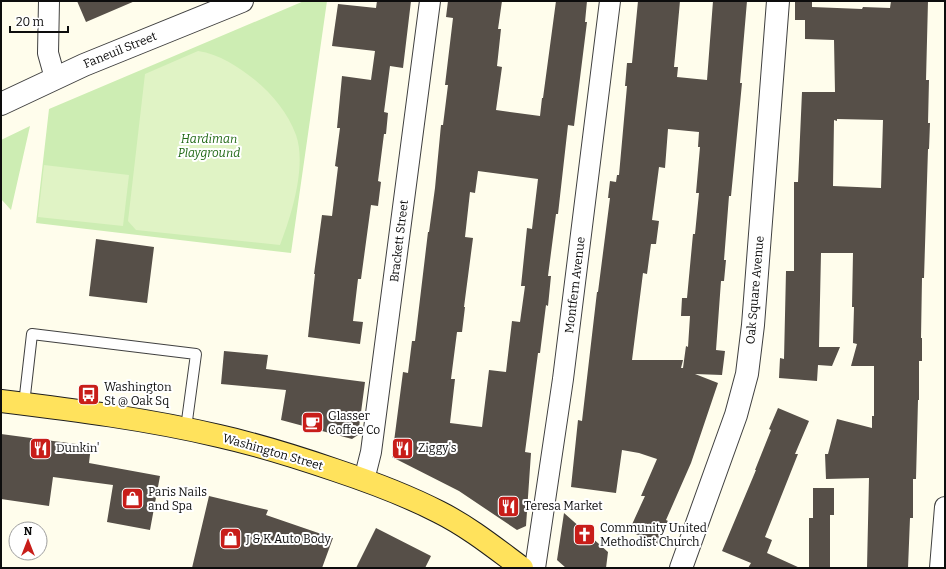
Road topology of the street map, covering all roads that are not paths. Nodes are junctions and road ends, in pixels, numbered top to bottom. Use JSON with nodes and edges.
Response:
{"nodes":[{"id":1,"x":50,"y":1,"type":"edge"},
{"id":2,"x":242,"y":1,"type":"edge"},
{"id":3,"x":430,"y":1,"type":"edge"},
{"id":4,"x":610,"y":1,"type":"edge"},
{"id":5,"x":778,"y":1,"type":"edge"},
{"id":6,"x":55,"y":78,"type":"junction"},
{"id":7,"x":1,"y":104,"type":"edge"},
{"id":8,"x":1,"y":401,"type":"edge"},
{"id":9,"x":24,"y":404,"type":"junction"},
{"id":10,"x":186,"y":428,"type":"junction"},
{"id":11,"x":364,"y":480,"type":"junction"},
{"id":12,"x":945,"y":507,"type":"edge"},
{"id":13,"x":522,"y":568,"type":"edge"},
{"id":14,"x":535,"y":568,"type":"edge"},
{"id":15,"x":681,"y":568,"type":"edge"},
{"id":16,"x":940,"y":568,"type":"edge"}],
"edges":[{"from":1,"to":6,"type":"street"},
{"from":2,"to":6,"type":"street","name":"Faneuil Street"},
{"from":3,"to":11,"type":"street","name":"Brackett Street"},
{"from":4,"to":14,"type":"street","name":"Montfern Avenue"},
{"from":5,"to":15,"type":"street","name":"Oak Square Avenue"},
{"from":6,"to":7,"type":"street","name":"Faneuil Street"},
{"from":8,"to":9,"type":"main road","name":"Washington Street"},
{"from":9,"to":10,"type":"main road","name":"Washington Street"},
{"from":9,"to":10,"type":"lane"},
{"from":10,"to":11,"type":"main road","name":"Washington Street"},
{"from":11,"to":13,"type":"main road","name":"Washington Street"},
{"from":12,"to":16,"type":"street"}]}
